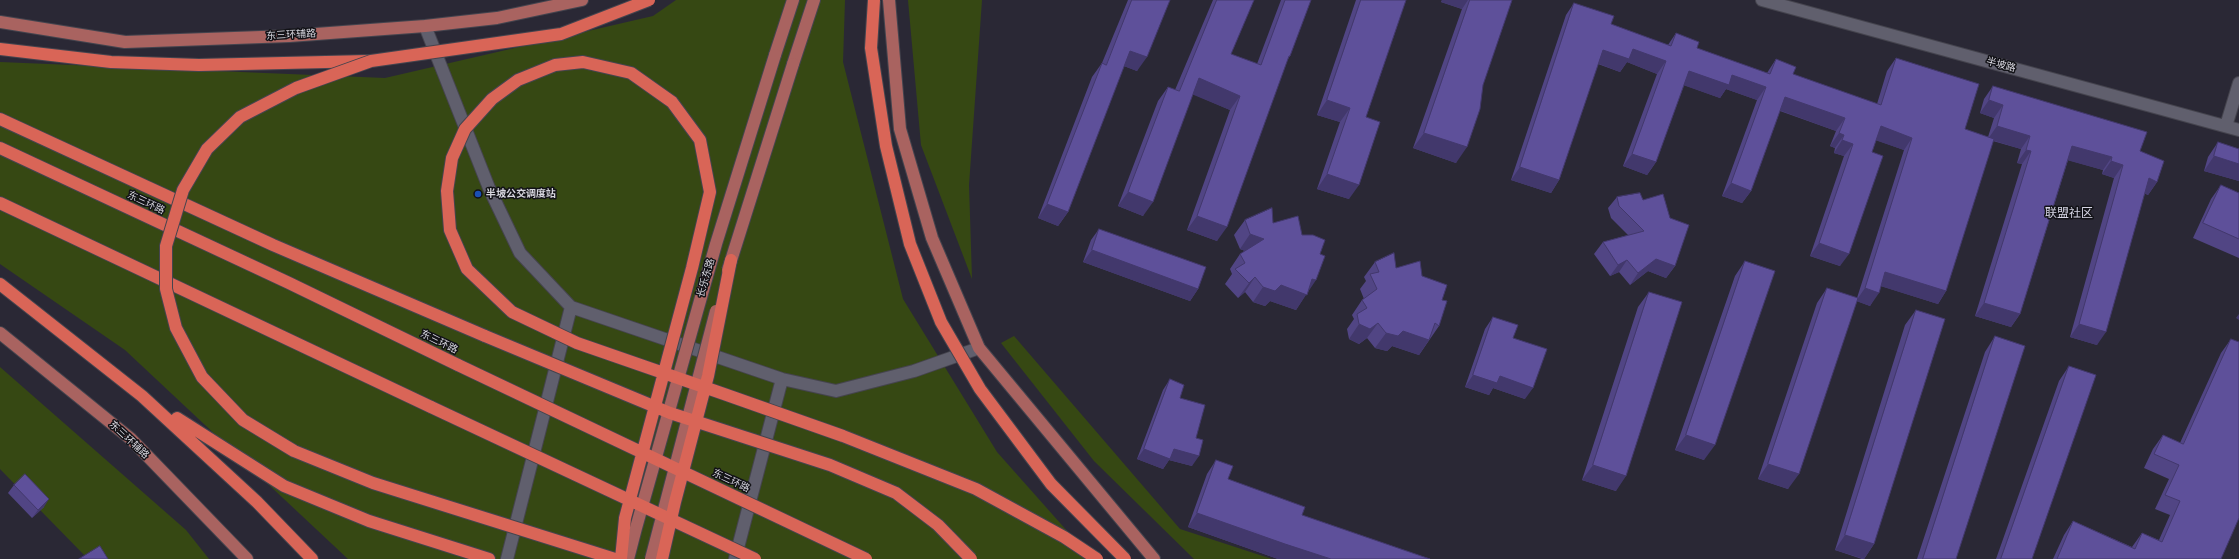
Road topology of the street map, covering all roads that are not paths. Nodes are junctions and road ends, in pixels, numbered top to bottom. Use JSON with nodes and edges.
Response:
{"nodes":[{"id":1,"x":582,"y":0,"type":"edge"},
{"id":2,"x":649,"y":0,"type":"edge"},
{"id":3,"x":794,"y":0,"type":"edge"},
{"id":4,"x":814,"y":0,"type":"edge"},
{"id":5,"x":874,"y":0,"type":"edge"},
{"id":6,"x":889,"y":0,"type":"edge"},
{"id":7,"x":1762,"y":0,"type":"edge"},
{"id":8,"x":0,"y":22,"type":"edge"},
{"id":9,"x":426,"y":26,"type":"junction"},
{"id":10,"x":0,"y":49,"type":"edge"},
{"id":11,"x":371,"y":61,"type":"junction"},
{"id":12,"x":2239,"y":83,"type":"edge"},
{"id":13,"x":0,"y":119,"type":"edge"},
{"id":14,"x":2226,"y":126,"type":"junction"},
{"id":15,"x":2239,"y":130,"type":"edge"},
{"id":16,"x":0,"y":148,"type":"edge"},
{"id":17,"x":0,"y":203,"type":"edge"},
{"id":18,"x":731,"y":260,"type":"junction"},
{"id":19,"x":0,"y":284,"type":"edge"},
{"id":20,"x":571,"y":307,"type":"junction"},
{"id":21,"x":0,"y":333,"type":"edge"},
{"id":22,"x":979,"y":348,"type":"junction"},
{"id":23,"x":782,"y":379,"type":"junction"},
{"id":24,"x":142,"y":396,"type":"junction"},
{"id":25,"x":247,"y":559,"type":"edge"},
{"id":26,"x":312,"y":559,"type":"edge"},
{"id":27,"x":489,"y":559,"type":"edge"},
{"id":28,"x":507,"y":559,"type":"edge"},
{"id":29,"x":615,"y":559,"type":"edge"},
{"id":30,"x":621,"y":559,"type":"edge"},
{"id":31,"x":628,"y":559,"type":"edge"},
{"id":32,"x":651,"y":559,"type":"edge"},
{"id":33,"x":662,"y":559,"type":"edge"},
{"id":34,"x":735,"y":559,"type":"edge"},
{"id":35,"x":755,"y":559,"type":"edge"},
{"id":36,"x":866,"y":559,"type":"edge"},
{"id":37,"x":971,"y":559,"type":"edge"},
{"id":38,"x":1097,"y":559,"type":"edge"},
{"id":39,"x":1125,"y":559,"type":"edge"},
{"id":40,"x":1154,"y":559,"type":"edge"}],
"edges":[{"from":1,"to":9,"type":"main road","name":"东三环辅路"},
{"from":2,"to":11,"type":"highway","bridge":true},
{"from":3,"to":31,"type":"main road","name":"长乐东路","bridge":true},
{"from":4,"to":18,"type":"main road","name":"长乐东路","bridge":true},
{"from":5,"to":39,"type":"highway","bridge":true},
{"from":6,"to":22,"type":"main road"},
{"from":7,"to":14,"type":"street","name":"半坡路"},
{"from":8,"to":9,"type":"main road","name":"东三环辅路"},
{"from":9,"to":20,"type":"street"},
{"from":10,"to":11,"type":"highway"},
{"from":11,"to":29,"type":"highway","bridge":true},
{"from":12,"to":14,"type":"street"},
{"from":13,"to":37,"type":"highway","bridge":true},
{"from":14,"to":15,"type":"street","name":"半坡路"},
{"from":16,"to":36,"type":"highway","name":"东三环路","bridge":true},
{"from":17,"to":35,"type":"highway","bridge":true},
{"from":18,"to":32,"type":"main road","name":"长乐东路","bridge":true},
{"from":18,"to":33,"type":"highway","bridge":true},
{"from":19,"to":24,"type":"highway"},
{"from":20,"to":23,"type":"street"},
{"from":20,"to":28,"type":"street"},
{"from":21,"to":25,"type":"main road","name":"东三环辅路"},
{"from":22,"to":23,"type":"street"},
{"from":22,"to":40,"type":"main road"},
{"from":23,"to":34,"type":"street"},
{"from":24,"to":26,"type":"highway"},
{"from":24,"to":27,"type":"highway"},
{"from":30,"to":38,"type":"highway","bridge":true}]}
